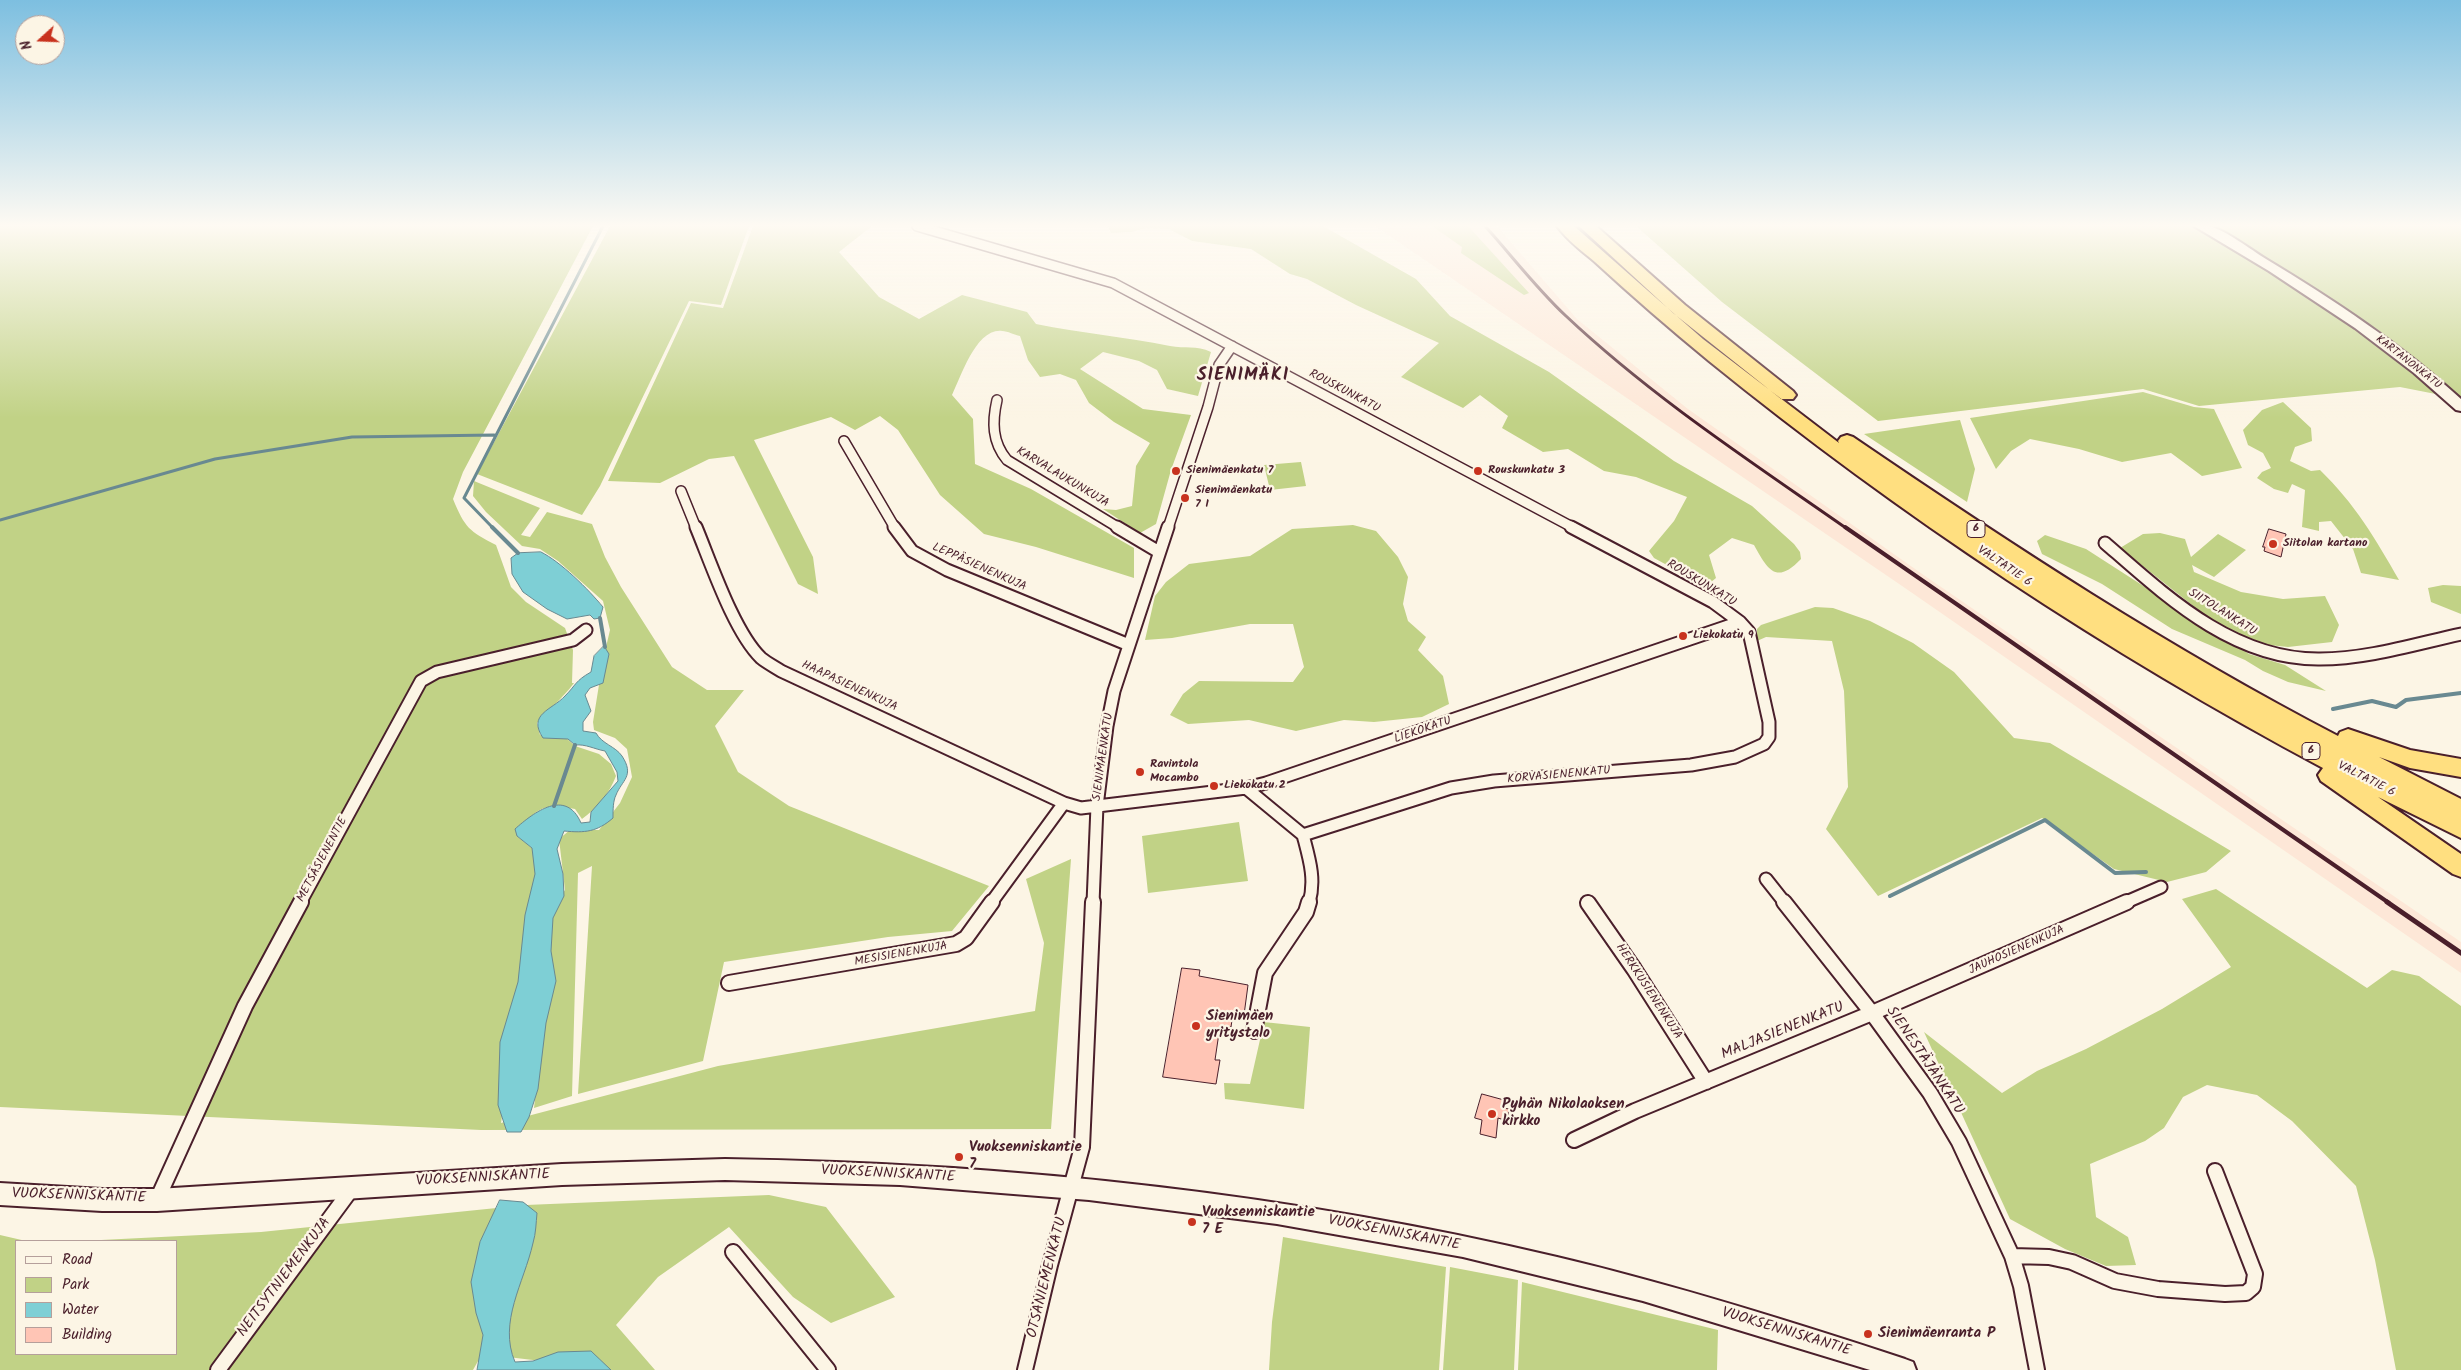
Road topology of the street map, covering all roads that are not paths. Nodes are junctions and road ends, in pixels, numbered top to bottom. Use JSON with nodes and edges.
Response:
{"nodes":[{"id":1,"x":1126,"y":290,"type":"edge"},
{"id":2,"x":1636,"y":290,"type":"edge"},
{"id":3,"x":1658,"y":290,"type":"edge"},
{"id":4,"x":2306,"y":290,"type":"edge"},
{"id":5,"x":1232,"y":346,"type":"junction"},
{"id":6,"x":997,"y":400,"type":"dead end"},
{"id":7,"x":2461,"y":407,"type":"edge"},
{"id":8,"x":844,"y":441,"type":"dead end"},
{"id":9,"x":681,"y":491,"type":"dead end"},
{"id":10,"x":2105,"y":543,"type":"dead end"},
{"id":11,"x":1159,"y":552,"type":"junction"},
{"id":12,"x":2035,"y":569,"type":"junction"},
{"id":13,"x":1740,"y":622,"type":"junction"},
{"id":14,"x":586,"y":630,"type":"dead end"},
{"id":15,"x":2461,"y":634,"type":"edge"},
{"id":16,"x":1129,"y":645,"type":"junction"},
{"id":17,"x":2164,"y":667,"type":"junction"},
{"id":18,"x":2461,"y":768,"type":"edge"},
{"id":19,"x":1246,"y":788,"type":"junction"},
{"id":20,"x":1064,"y":803,"type":"junction"},
{"id":21,"x":1097,"y":806,"type":"junction"},
{"id":22,"x":2461,"y":810,"type":"edge"},
{"id":23,"x":2461,"y":828,"type":"edge"},
{"id":24,"x":1303,"y":835,"type":"junction"},
{"id":25,"x":2461,"y":867,"type":"edge"},
{"id":26,"x":1766,"y":879,"type":"dead end"},
{"id":27,"x":2161,"y":887,"type":"dead end"},
{"id":28,"x":1588,"y":903,"type":"dead end"},
{"id":29,"x":729,"y":983,"type":"dead end"},
{"id":30,"x":1872,"y":1013,"type":"junction"},
{"id":31,"x":1254,"y":1031,"type":"dead end"},
{"id":32,"x":1706,"y":1082,"type":"junction"},
{"id":33,"x":1574,"y":1140,"type":"dead end"},
{"id":34,"x":2215,"y":1171,"type":"dead end"},
{"id":35,"x":353,"y":1187,"type":"junction"},
{"id":36,"x":1070,"y":1187,"type":"junction"},
{"id":37,"x":0,"y":1194,"type":"edge"},
{"id":38,"x":157,"y":1200,"type":"junction"},
{"id":39,"x":733,"y":1252,"type":"dead end"},
{"id":40,"x":2012,"y":1256,"type":"junction"},
{"id":41,"x":218,"y":1370,"type":"edge"},
{"id":42,"x":828,"y":1370,"type":"edge"},
{"id":43,"x":1026,"y":1370,"type":"edge"},
{"id":44,"x":1905,"y":1370,"type":"edge"},
{"id":45,"x":2037,"y":1370,"type":"edge"}],
"edges":[{"from":1,"to":5,"type":"street","name":"ROUSKUNKATU"},
{"from":2,"to":17,"type":"highway","name":"VALTATIE 6","number":"6"},
{"from":3,"to":12,"type":"highway","name":"VALTATIE 6","number":"6"},
{"from":4,"to":7,"type":"street","name":"KARTANONKATU"},
{"from":5,"to":11,"type":"street","name":"SIENIMÄENKATU"},
{"from":5,"to":13,"type":"street","name":"ROUSKUNKATU"},
{"from":6,"to":11,"type":"street","name":"KARVALAUKUNKUJA"},
{"from":8,"to":16,"type":"street","name":"LEPPÄSIENENKUJA"},
{"from":9,"to":20,"type":"street","name":"HAAPASIENENKUJA"},
{"from":10,"to":15,"type":"street","name":"SIITOLANKATU"},
{"from":11,"to":16,"type":"street","name":"SIENIMÄENKATU"},
{"from":12,"to":18,"type":"highway"},
{"from":12,"to":22,"type":"highway","name":"VALTATIE 6","number":"6"},
{"from":13,"to":19,"type":"street","name":"LIEKOKATU"},
{"from":13,"to":24,"type":"street","name":"KORVASIENENKATU"},
{"from":14,"to":38,"type":"street","name":"METSÄSIENENTIE"},
{"from":16,"to":21,"type":"street","name":"SIENIMÄENKATU"},
{"from":17,"to":23,"type":"highway","name":"VALTATIE 6","number":"6"},
{"from":17,"to":25,"type":"highway"},
{"from":19,"to":21,"type":"street","name":"LIEKOKATU"},
{"from":19,"to":24,"type":"street"},
{"from":20,"to":21,"type":"street","name":"HAAPASIENENKUJA"},
{"from":20,"to":29,"type":"street","name":"MESISIENENKUJA"},
{"from":21,"to":36,"type":"street","name":"SIENIMÄENKATU"},
{"from":24,"to":31,"type":"street"},
{"from":26,"to":30,"type":"street","name":"SIENESTÄJÄNKATU"},
{"from":27,"to":30,"type":"street","name":"JAUHOSIENENKUJA"},
{"from":28,"to":32,"type":"street","name":"HERKKUSIENENKUJA"},
{"from":30,"to":32,"type":"street","name":"MALJASIENENKATU"},
{"from":30,"to":40,"type":"street","name":"SIENESTÄJÄNKATU"},
{"from":32,"to":33,"type":"street","name":"MALJASIENENKATU"},
{"from":34,"to":40,"type":"street"},
{"from":35,"to":36,"type":"street","name":"VUOKSENNISKANTIE"},
{"from":35,"to":38,"type":"street","name":"VUOKSENNISKANTIE"},
{"from":35,"to":41,"type":"street","name":"NEITSYTNIEMENKUJA"},
{"from":36,"to":43,"type":"street","name":"OTSANIEMENKATU"},
{"from":36,"to":44,"type":"street","name":"VUOKSENNISKANTIE"},
{"from":37,"to":38,"type":"street","name":"VUOKSENNISKANTIE"},
{"from":39,"to":42,"type":"street"},
{"from":40,"to":45,"type":"street","name":"SIENESTÄJÄNKATU"}]}
